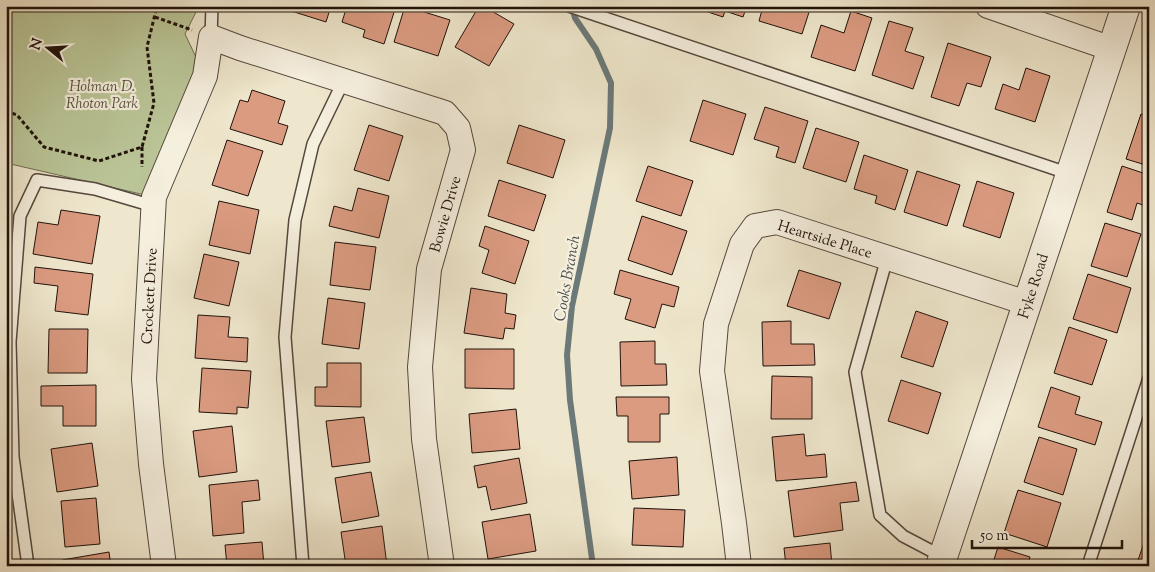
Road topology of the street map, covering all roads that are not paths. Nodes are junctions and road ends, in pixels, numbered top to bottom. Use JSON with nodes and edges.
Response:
{"nodes":[{"id":1,"x":212,"y":6,"type":"edge"},
{"id":2,"x":569,"y":6,"type":"edge"},
{"id":3,"x":988,"y":6,"type":"edge"},
{"id":4,"x":1126,"y":6,"type":"edge"},
{"id":5,"x":211,"y":37,"type":"junction"},
{"id":6,"x":1112,"y":49,"type":"junction"},
{"id":7,"x":344,"y":80,"type":"junction"},
{"id":8,"x":1070,"y":174,"type":"junction"},
{"id":9,"x":153,"y":206,"type":"junction"},
{"id":10,"x":887,"y":258,"type":"junction"},
{"id":11,"x":1027,"y":303,"type":"junction"},
{"id":12,"x":1149,"y":378,"type":"edge"},
{"id":13,"x":942,"y":561,"type":"edge"},
{"id":14,"x":28,"y":566,"type":"edge"},
{"id":15,"x":164,"y":566,"type":"edge"},
{"id":16,"x":303,"y":566,"type":"edge"},
{"id":17,"x":442,"y":566,"type":"edge"},
{"id":18,"x":738,"y":566,"type":"edge"},
{"id":19,"x":1088,"y":566,"type":"edge"}],
"edges":[{"from":1,"to":5,"type":"lane"},
{"from":2,"to":8,"type":"lane"},
{"from":3,"to":6,"type":"street"},
{"from":4,"to":6,"type":"street","name":"Fyke Road"},
{"from":5,"to":7,"type":"street","name":"Bowie Drive"},
{"from":5,"to":9,"type":"street","name":"Crockett Drive"},
{"from":6,"to":8,"type":"street","name":"Fyke Road"},
{"from":7,"to":16,"type":"lane"},
{"from":7,"to":17,"type":"street","name":"Bowie Drive"},
{"from":8,"to":11,"type":"street","name":"Fyke Road"},
{"from":9,"to":14,"type":"lane"},
{"from":9,"to":15,"type":"street","name":"Crockett Drive"},
{"from":10,"to":11,"type":"street","name":"Heartside Place"},
{"from":10,"to":13,"type":"lane"},
{"from":10,"to":18,"type":"street","name":"Heartside Place"},
{"from":11,"to":13,"type":"street","name":"Fyke Road"},
{"from":12,"to":19,"type":"lane"}]}
